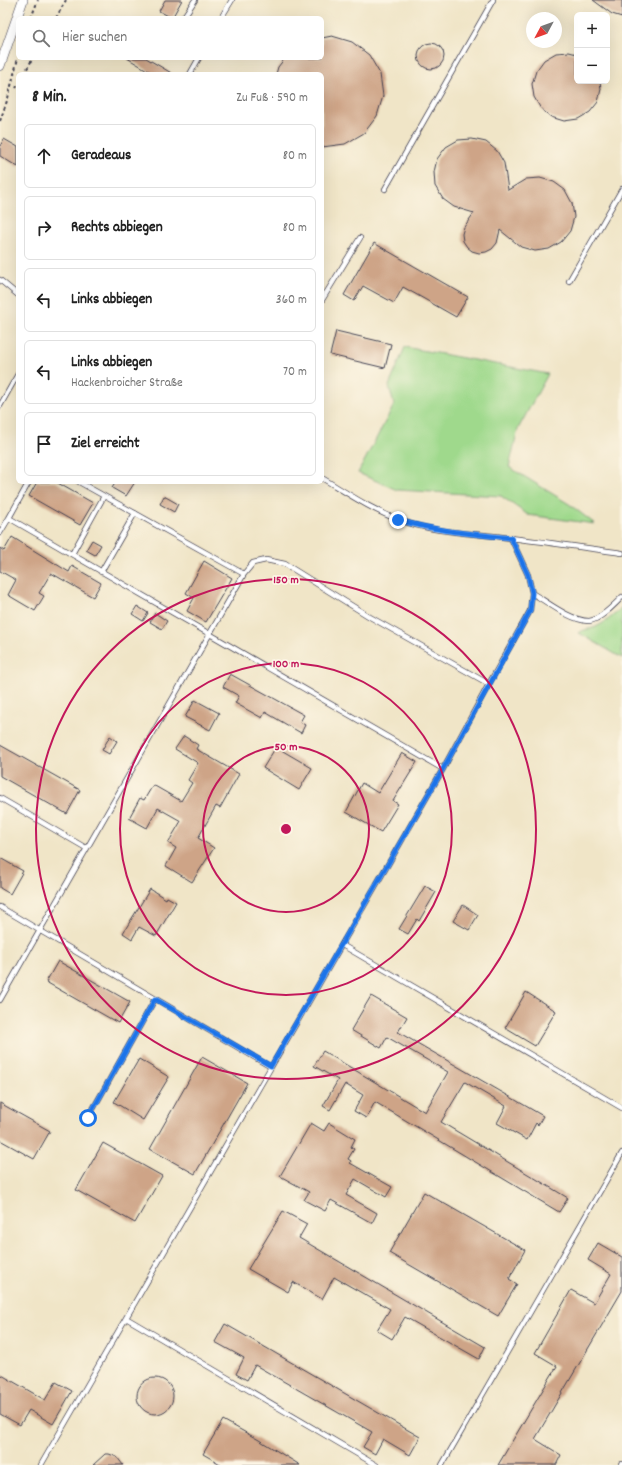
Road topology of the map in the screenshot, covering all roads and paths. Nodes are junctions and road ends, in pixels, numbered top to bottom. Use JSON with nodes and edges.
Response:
{"nodes":[{"id":1,"x":23,"y":0,"type":"edge"},
{"id":2,"x":38,"y":0,"type":"edge"},
{"id":3,"x":66,"y":0,"type":"edge"},
{"id":4,"x":195,"y":0,"type":"edge"},
{"id":5,"x":232,"y":0,"type":"edge"},
{"id":6,"x":493,"y":0,"type":"edge"},
{"id":7,"x":17,"y":16,"type":"edge"},
{"id":8,"x":32,"y":16,"type":"edge"},
{"id":9,"x":57,"y":16,"type":"edge"},
{"id":10,"x":184,"y":16,"type":"edge"},
{"id":11,"x":223,"y":16,"type":"edge"},
{"id":12,"x":16,"y":20,"type":"edge"},
{"id":13,"x":18,"y":60,"type":"edge"},
{"id":14,"x":32,"y":60,"type":"edge"},
{"id":15,"x":198,"y":60,"type":"edge"},
{"id":16,"x":0,"y":66,"type":"edge"},
{"id":17,"x":25,"y":72,"type":"edge"},
{"id":18,"x":191,"y":72,"type":"edge"},
{"id":19,"x":0,"y":121,"type":"edge"},
{"id":20,"x":385,"y":189,"type":"dead end"},
{"id":21,"x":622,"y":189,"type":"edge"},
{"id":22,"x":360,"y":238,"type":"dead end"},
{"id":23,"x":0,"y":280,"type":"edge"},
{"id":24,"x":569,"y":281,"type":"dead end"},
{"id":25,"x":16,"y":293,"type":"edge"},
{"id":26,"x":324,"y":297,"type":"edge"},
{"id":27,"x":16,"y":378,"type":"edge"},
{"id":28,"x":0,"y":406,"type":"edge"},
{"id":29,"x":324,"y":479,"type":"edge"},
{"id":30,"x":28,"y":484,"type":"edge"},
{"id":31,"x":83,"y":484,"type":"edge"},
{"id":32,"x":104,"y":496,"type":"junction"},
{"id":33,"x":135,"y":513,"type":"junction"},
{"id":34,"x":9,"y":518,"type":"junction"},
{"id":35,"x":0,"y":533,"type":"edge"},
{"id":36,"x":511,"y":538,"type":"junction"},
{"id":37,"x":622,"y":553,"type":"edge"},
{"id":38,"x":72,"y":554,"type":"junction"},
{"id":39,"x":101,"y":572,"type":"junction"},
{"id":40,"x":244,"y":574,"type":"junction"},
{"id":41,"x":532,"y":593,"type":"junction"},
{"id":42,"x":622,"y":598,"type":"edge"},
{"id":43,"x":209,"y":634,"type":"junction"},
{"id":44,"x":489,"y":684,"type":"junction"},
{"id":45,"x":443,"y":769,"type":"junction"},
{"id":46,"x":0,"y":798,"type":"edge"},
{"id":47,"x":86,"y":848,"type":"junction"},
{"id":48,"x":0,"y":907,"type":"edge"},
{"id":49,"x":40,"y":930,"type":"junction"},
{"id":50,"x":342,"y":945,"type":"junction"},
{"id":51,"x":155,"y":999,"type":"junction"},
{"id":52,"x":0,"y":1000,"type":"edge"},
{"id":53,"x":271,"y":1066,"type":"junction"},
{"id":54,"x":622,"y":1108,"type":"edge"},
{"id":55,"x":88,"y":1118,"type":"dead end"},
{"id":56,"x":622,"y":1153,"type":"edge"},
{"id":57,"x":126,"y":1318,"type":"junction"},
{"id":58,"x":41,"y":1465,"type":"edge"},
{"id":59,"x":376,"y":1465,"type":"edge"},
{"id":60,"x":442,"y":1465,"type":"edge"}],
"edges":[{"from":1,"to":7,"type":"street"},
{"from":2,"to":8,"type":"path"},
{"from":3,"to":9,"type":"path"},
{"from":4,"to":10,"type":"lane"},
{"from":5,"to":11,"type":"lane"},
{"from":6,"to":20,"type":"lane"},
{"from":12,"to":16,"type":"street"},
{"from":13,"to":19,"type":"path"},
{"from":14,"to":17,"type":"path"},
{"from":15,"to":18,"type":"lane"},
{"from":21,"to":24,"type":"lane"},
{"from":22,"to":26,"type":"lane"},
{"from":23,"to":25,"type":"lane"},
{"from":27,"to":28,"type":"lane"},
{"from":29,"to":36,"type":"lane"},
{"from":30,"to":34,"type":"lane"},
{"from":31,"to":32,"type":"lane"},
{"from":32,"to":33,"type":"lane"},
{"from":32,"to":38,"type":"lane"},
{"from":33,"to":39,"type":"lane"},
{"from":33,"to":40,"type":"lane"},
{"from":34,"to":35,"type":"lane"},
{"from":34,"to":38,"type":"lane"},
{"from":36,"to":37,"type":"lane"},
{"from":36,"to":41,"type":"lane"},
{"from":38,"to":39,"type":"lane"},
{"from":39,"to":43,"type":"lane"},
{"from":40,"to":43,"type":"lane"},
{"from":40,"to":44,"type":"lane"},
{"from":41,"to":42,"type":"lane"},
{"from":41,"to":44,"type":"lane"},
{"from":43,"to":45,"type":"lane"},
{"from":43,"to":47,"type":"lane"},
{"from":44,"to":45,"type":"lane"},
{"from":45,"to":50,"type":"lane"},
{"from":46,"to":47,"type":"lane"},
{"from":47,"to":49,"type":"lane"},
{"from":48,"to":49,"type":"lane"},
{"from":49,"to":51,"type":"lane"},
{"from":49,"to":52,"type":"lane"},
{"from":50,"to":53,"type":"lane"},
{"from":50,"to":54,"type":"lane"},
{"from":51,"to":53,"type":"lane"},
{"from":51,"to":55,"type":"lane"},
{"from":53,"to":57,"type":"lane"},
{"from":56,"to":60,"type":"lane"},
{"from":57,"to":58,"type":"lane"},
{"from":57,"to":59,"type":"lane"}]}
